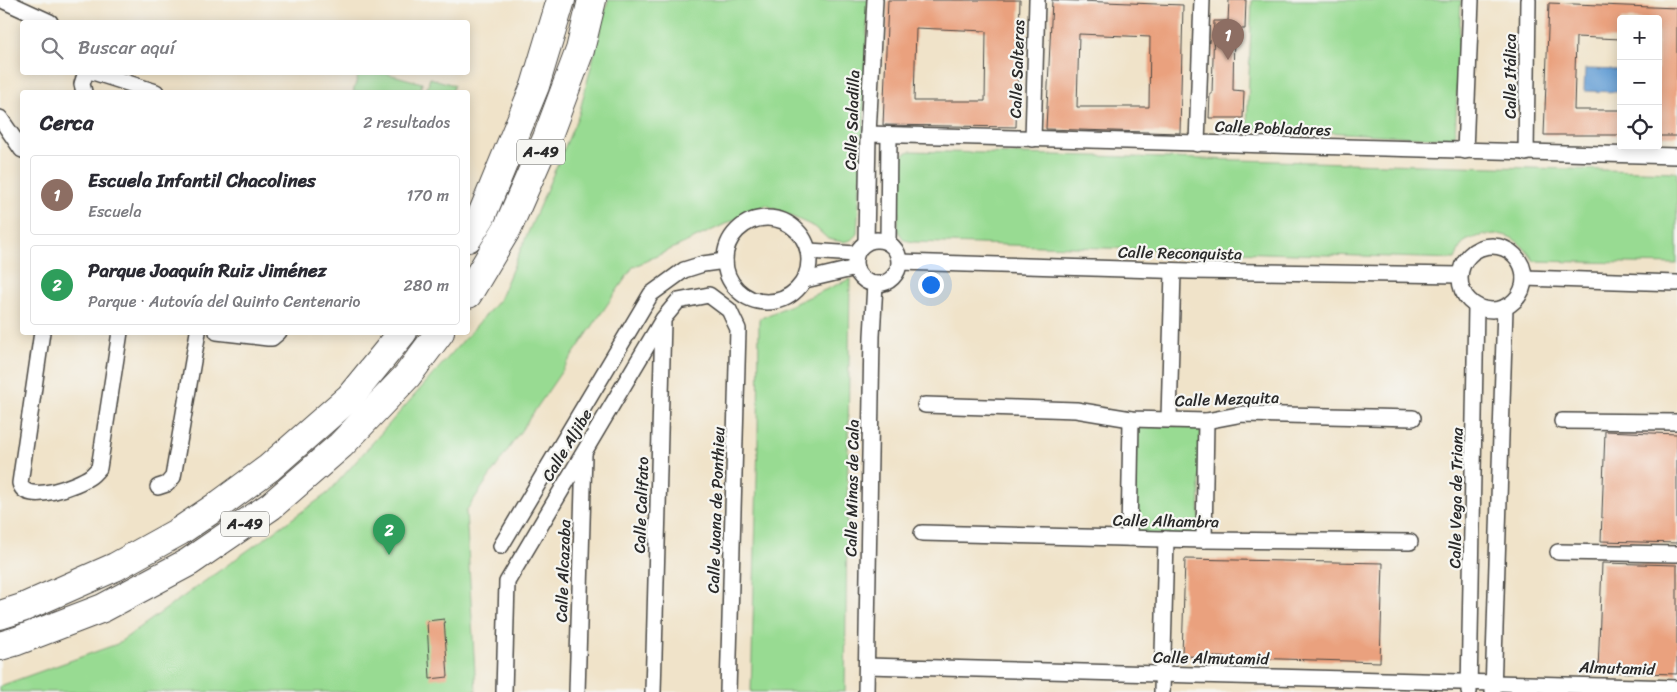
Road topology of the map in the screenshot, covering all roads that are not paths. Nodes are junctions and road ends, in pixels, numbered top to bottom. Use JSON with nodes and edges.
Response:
{"nodes":[{"id":1,"x":2,"y":0,"type":"edge"},
{"id":2,"x":561,"y":0,"type":"edge"},
{"id":3,"x":592,"y":0,"type":"edge"},
{"id":4,"x":875,"y":0,"type":"edge"},
{"id":5,"x":1037,"y":0,"type":"edge"},
{"id":6,"x":1202,"y":0,"type":"edge"},
{"id":7,"x":1471,"y":0,"type":"edge"},
{"id":8,"x":1528,"y":0,"type":"edge"},
{"id":9,"x":46,"y":20,"type":"edge"},
{"id":10,"x":85,"y":75,"type":"edge"},
{"id":11,"x":102,"y":75,"type":"edge"},
{"id":12,"x":84,"y":90,"type":"edge"},
{"id":13,"x":150,"y":90,"type":"edge"},
{"id":14,"x":0,"y":118,"type":"edge"},
{"id":15,"x":868,"y":134,"type":"junction"},
{"id":16,"x":889,"y":135,"type":"junction"},
{"id":17,"x":1033,"y":139,"type":"junction"},
{"id":18,"x":1197,"y":144,"type":"junction"},
{"id":19,"x":20,"y":147,"type":"edge"},
{"id":20,"x":1465,"y":151,"type":"junction"},
{"id":21,"x":1526,"y":152,"type":"junction"},
{"id":22,"x":1677,"y":156,"type":"edge"},
{"id":23,"x":470,"y":235,"type":"edge"},
{"id":24,"x":866,"y":242,"type":"junction"},
{"id":25,"x":888,"y":242,"type":"junction"},
{"id":26,"x":809,"y":251,"type":"junction"},
{"id":27,"x":725,"y":261,"type":"junction"},
{"id":28,"x":856,"y":261,"type":"junction"},
{"id":29,"x":900,"y":262,"type":"junction"},
{"id":30,"x":1173,"y":271,"type":"junction"},
{"id":31,"x":1460,"y":275,"type":"junction"},
{"id":32,"x":1524,"y":278,"type":"junction"},
{"id":33,"x":805,"y":280,"type":"junction"},
{"id":34,"x":1677,"y":283,"type":"edge"},
{"id":35,"x":875,"y":284,"type":"junction"},
{"id":36,"x":470,"y":291,"type":"edge"},
{"id":37,"x":1476,"y":306,"type":"junction"},
{"id":38,"x":1504,"y":307,"type":"junction"},
{"id":39,"x":663,"y":319,"type":"junction"},
{"id":40,"x":738,"y":328,"type":"joint"},
{"id":41,"x":42,"y":335,"type":"edge"},
{"id":42,"x":120,"y":335,"type":"edge"},
{"id":43,"x":197,"y":335,"type":"edge"},
{"id":44,"x":242,"y":335,"type":"edge"},
{"id":45,"x":277,"y":335,"type":"edge"},
{"id":46,"x":401,"y":335,"type":"edge"},
{"id":47,"x":438,"y":335,"type":"edge"},
{"id":48,"x":925,"y":405,"type":"dead end"},
{"id":49,"x":1412,"y":418,"type":"dead end"},
{"id":50,"x":1131,"y":419,"type":"junction"},
{"id":51,"x":1169,"y":419,"type":"junction"},
{"id":52,"x":1206,"y":421,"type":"junction"},
{"id":53,"x":1562,"y":421,"type":"dead end"},
{"id":54,"x":1677,"y":422,"type":"edge"},
{"id":55,"x":584,"y":451,"type":"junction"},
{"id":56,"x":158,"y":487,"type":"dead end"},
{"id":57,"x":922,"y":533,"type":"dead end"},
{"id":58,"x":1129,"y":538,"type":"junction"},
{"id":59,"x":1166,"y":539,"type":"junction"},
{"id":60,"x":1204,"y":540,"type":"junction"},
{"id":61,"x":1410,"y":542,"type":"dead end"},
{"id":62,"x":501,"y":546,"type":"dead end"},
{"id":63,"x":1558,"y":552,"type":"dead end"},
{"id":64,"x":1677,"y":554,"type":"edge"},
{"id":65,"x":53,"y":595,"type":"junction"},
{"id":66,"x":0,"y":602,"type":"edge"},
{"id":67,"x":0,"y":615,"type":"edge"},
{"id":68,"x":0,"y":646,"type":"edge"},
{"id":69,"x":867,"y":666,"type":"junction"},
{"id":70,"x":1163,"y":674,"type":"junction"},
{"id":71,"x":1555,"y":684,"type":"joint"},
{"id":72,"x":1469,"y":687,"type":"edge"},
{"id":73,"x":1493,"y":687,"type":"edge"},
{"id":74,"x":1677,"y":688,"type":"edge"},
{"id":75,"x":504,"y":692,"type":"edge"},
{"id":76,"x":577,"y":692,"type":"edge"},
{"id":77,"x":653,"y":692,"type":"edge"},
{"id":78,"x":728,"y":692,"type":"edge"},
{"id":79,"x":866,"y":692,"type":"edge"},
{"id":80,"x":1162,"y":692,"type":"edge"}],
"edges":[{"from":1,"to":9,"type":"street"},
{"from":2,"to":23,"type":"highway","number":"A-49"},
{"from":3,"to":36,"type":"highway","number":"A-49"},
{"from":4,"to":15,"type":"street","name":"Calle Saladilla"},
{"from":5,"to":17,"type":"street","name":"Calle Salteras"},
{"from":6,"to":18,"type":"street"},
{"from":7,"to":20,"type":"street"},
{"from":8,"to":21,"type":"street","name":"Calle Itálica"},
{"from":10,"to":12,"type":"street"},
{"from":11,"to":13,"type":"street"},
{"from":14,"to":19,"type":"street"},
{"from":15,"to":16,"type":"street","name":"Calle Pobladores"},
{"from":15,"to":24,"type":"street","name":"Calle Saladilla"},
{"from":16,"to":17,"type":"street","name":"Calle Pobladores"},
{"from":16,"to":25,"type":"street"},
{"from":17,"to":18,"type":"street","name":"Calle Pobladores"},
{"from":18,"to":20,"type":"street","name":"Calle Pobladores"},
{"from":20,"to":21,"type":"street","name":"Calle Pobladores"},
{"from":21,"to":22,"type":"street","name":"Calle Pobladores"},
{"from":24,"to":25,"type":"street"},
{"from":24,"to":28,"type":"street"},
{"from":25,"to":29,"type":"street"},
{"from":26,"to":27,"type":"street"},
{"from":26,"to":28,"type":"street"},
{"from":26,"to":33,"type":"street"},
{"from":27,"to":33,"type":"street"},
{"from":27,"to":62,"type":"street"},
{"from":28,"to":33,"type":"street"},
{"from":28,"to":35,"type":"street"},
{"from":29,"to":30,"type":"street","name":"Calle Reconquista"},
{"from":29,"to":35,"type":"street"},
{"from":30,"to":31,"type":"street","name":"Calle Reconquista"},
{"from":30,"to":51,"type":"street"},
{"from":31,"to":32,"type":"street"},
{"from":31,"to":37,"type":"street"},
{"from":32,"to":34,"type":"street"},
{"from":32,"to":38,"type":"street"},
{"from":35,"to":69,"type":"street","name":"Calle Minas de Cala"},
{"from":37,"to":38,"type":"street"},
{"from":37,"to":72,"type":"street","name":"Calle Vega de Triana"},
{"from":38,"to":73,"type":"street"},
{"from":39,"to":40,"type":"street","name":"Calle Aljibe"},
{"from":39,"to":55,"type":"street","name":"Calle Aljibe"},
{"from":39,"to":77,"type":"street","name":"Calle Califato"},
{"from":40,"to":78,"type":"street","name":"Calle Juana de Ponthieu"},
{"from":41,"to":42,"type":"street"},
{"from":43,"to":56,"type":"street"},
{"from":44,"to":45,"type":"street"},
{"from":46,"to":65,"type":"highway","number":"A-49"},
{"from":47,"to":68,"type":"highway","number":"A-49"},
{"from":48,"to":50,"type":"street","name":"Calle Mezquita"},
{"from":49,"to":52,"type":"street","name":"Calle Mezquita"},
{"from":50,"to":51,"type":"street","name":"Calle Mezquita"},
{"from":50,"to":58,"type":"street"},
{"from":51,"to":52,"type":"street","name":"Calle Mezquita"},
{"from":52,"to":60,"type":"street"},
{"from":53,"to":54,"type":"street"},
{"from":55,"to":75,"type":"street","name":"Calle Aljibe"},
{"from":55,"to":76,"type":"street","name":"Calle Alcazaba"},
{"from":57,"to":58,"type":"street","name":"Calle Alhambra"},
{"from":58,"to":59,"type":"street","name":"Calle Alhambra"},
{"from":59,"to":60,"type":"street","name":"Calle Alhambra"},
{"from":59,"to":70,"type":"street"},
{"from":60,"to":61,"type":"street","name":"Calle Alhambra"},
{"from":63,"to":64,"type":"street"},
{"from":65,"to":66,"type":"highway"},
{"from":65,"to":67,"type":"highway","number":"A-49"},
{"from":69,"to":70,"type":"street","name":"Calle Almutamid"},
{"from":69,"to":79,"type":"street","name":"Calle Minas de Cala"},
{"from":70,"to":72,"type":"street","name":"Calle Almutamid"},
{"from":70,"to":80,"type":"street"},
{"from":71,"to":73,"type":"street","name":"Calle Almutamid"},
{"from":71,"to":74,"type":"street","name":"Almutamid"},
{"from":72,"to":73,"type":"street","name":"Calle Almutamid"}]}
